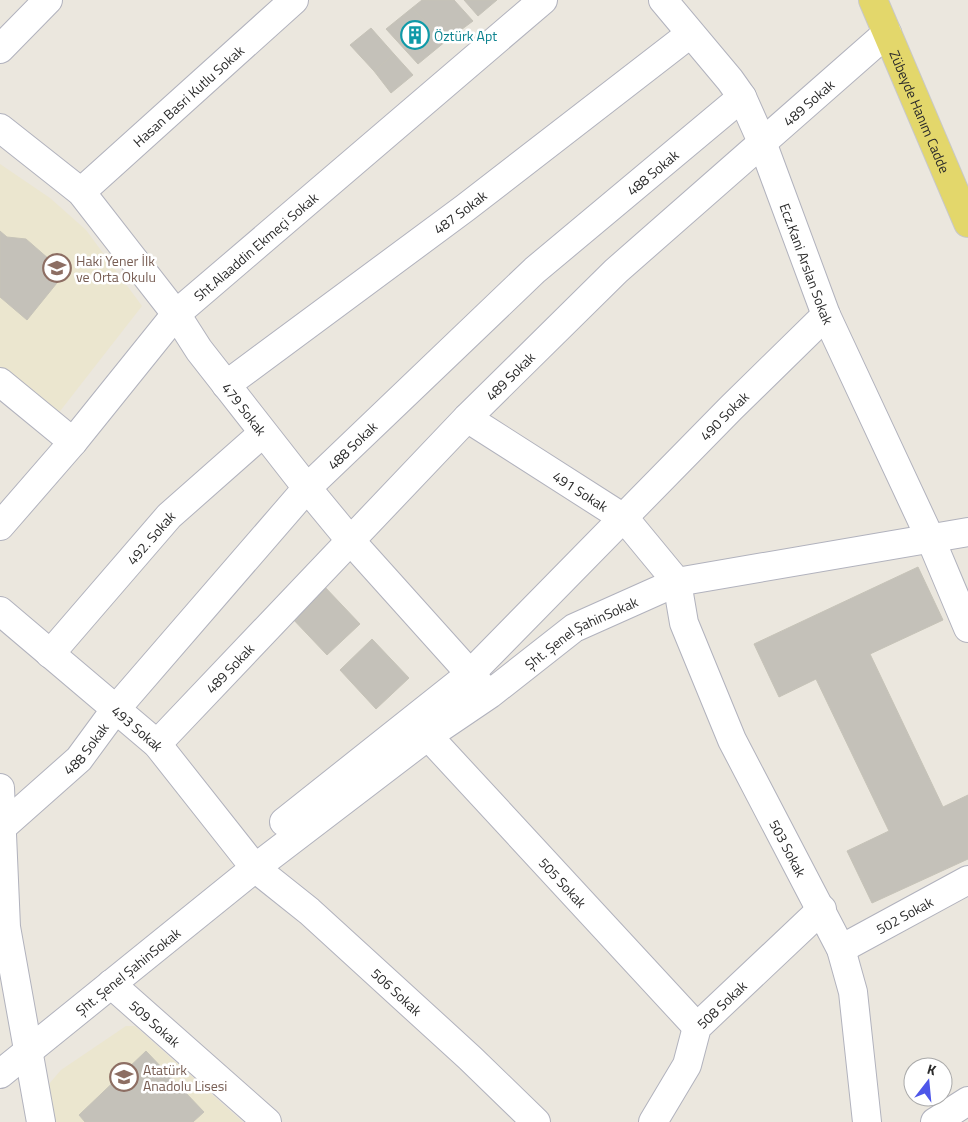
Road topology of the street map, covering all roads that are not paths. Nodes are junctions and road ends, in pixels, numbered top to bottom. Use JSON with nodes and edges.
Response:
{"nodes":[{"id":1,"x":294,"y":0,"type":"edge"},
{"id":2,"x":543,"y":0,"type":"edge"},
{"id":3,"x":663,"y":0,"type":"edge"},
{"id":4,"x":873,"y":0,"type":"edge"},
{"id":5,"x":37,"y":4,"type":"edge"},
{"id":6,"x":887,"y":33,"type":"junction"},
{"id":7,"x":690,"y":34,"type":"junction"},
{"id":8,"x":0,"y":50,"type":"edge"},
{"id":9,"x":742,"y":97,"type":"junction"},
{"id":10,"x":0,"y":128,"type":"edge"},
{"id":11,"x":762,"y":142,"type":"junction"},
{"id":12,"x":81,"y":192,"type":"junction"},
{"id":13,"x":968,"y":223,"type":"edge"},
{"id":14,"x":176,"y":314,"type":"junction"},
{"id":15,"x":826,"y":315,"type":"junction"},
{"id":16,"x":0,"y":382,"type":"edge"},
{"id":17,"x":226,"y":385,"type":"junction"},
{"id":18,"x":467,"y":418,"type":"junction"},
{"id":19,"x":263,"y":433,"type":"junction"},
{"id":20,"x":73,"y":442,"type":"junction"},
{"id":21,"x":307,"y":488,"type":"junction"},
{"id":22,"x":625,"y":519,"type":"junction"},
{"id":23,"x":0,"y":526,"type":"edge"},
{"id":24,"x":968,"y":532,"type":"edge"},
{"id":25,"x":350,"y":540,"type":"junction"},
{"id":26,"x":931,"y":540,"type":"junction"},
{"id":27,"x":677,"y":582,"type":"junction"},
{"id":28,"x":0,"y":611,"type":"edge"},
{"id":29,"x":968,"y":628,"type":"edge"},
{"id":30,"x":50,"y":654,"type":"junction"},
{"id":31,"x":470,"y":675,"type":"junction"},
{"id":32,"x":490,"y":694,"type":"junction"},
{"id":33,"x":115,"y":710,"type":"junction"},
{"id":34,"x":428,"y":736,"type":"junction"},
{"id":35,"x":157,"y":744,"type":"junction"},
{"id":36,"x":0,"y":788,"type":"edge"},
{"id":37,"x":1,"y":828,"type":"edge"},
{"id":38,"x":255,"y":868,"type":"junction"},
{"id":39,"x":968,"y":880,"type":"edge"},
{"id":40,"x":822,"y":909,"type":"junction"},
{"id":41,"x":841,"y":949,"type":"junction"},
{"id":42,"x":110,"y":984,"type":"junction"},
{"id":43,"x":697,"y":1027,"type":"junction"},
{"id":44,"x":30,"y":1051,"type":"junction"},
{"id":45,"x":0,"y":1074,"type":"edge"},
{"id":46,"x":968,"y":1101,"type":"edge"},
{"id":47,"x":42,"y":1122,"type":"edge"},
{"id":48,"x":267,"y":1122,"type":"edge"},
{"id":49,"x":536,"y":1122,"type":"edge"},
{"id":50,"x":654,"y":1122,"type":"edge"},
{"id":51,"x":867,"y":1122,"type":"edge"},
{"id":52,"x":935,"y":1122,"type":"edge"}],
"edges":[{"from":1,"to":12,"type":"street","name":"Hasan Basri Kutlu Sokak"},
{"from":2,"to":14,"type":"street","name":"Sht.Alaaddin Ekmeçi Sokak"},
{"from":3,"to":7,"type":"street","name":"Ecz.Kani Arslan Sokak"},
{"from":4,"to":6,"type":"main road","name":"Zübeyde Hanım Cadde"},
{"from":5,"to":8,"type":"street"},
{"from":6,"to":11,"type":"street","name":"489 Sokak"},
{"from":6,"to":13,"type":"main road","name":"Zübeyde Hanım Cadde"},
{"from":7,"to":9,"type":"street","name":"Ecz.Kani Arslan Sokak"},
{"from":7,"to":17,"type":"street","name":"487 Sokak"},
{"from":9,"to":11,"type":"street","name":"Ecz.Kani Arslan Sokak"},
{"from":9,"to":21,"type":"street","name":"488 Sokak"},
{"from":10,"to":12,"type":"street","name":"479 Sokak"},
{"from":11,"to":15,"type":"street","name":"Ecz.Kani Arslan Sokak"},
{"from":11,"to":18,"type":"street","name":"489 Sokak"},
{"from":12,"to":14,"type":"street","name":"479 Sokak"},
{"from":14,"to":17,"type":"street","name":"479 Sokak"},
{"from":14,"to":20,"type":"street","name":"Sht.Alaaddin Ekmeçi Sokak"},
{"from":15,"to":22,"type":"street","name":"490 Sokak"},
{"from":15,"to":26,"type":"street","name":"Ecz.Kani Arslan Sokak"},
{"from":16,"to":20,"type":"street"},
{"from":17,"to":19,"type":"street","name":"479 Sokak"},
{"from":18,"to":22,"type":"street","name":"491 Sokak"},
{"from":18,"to":25,"type":"street","name":"489 Sokak"},
{"from":19,"to":21,"type":"street","name":"479 Sokak"},
{"from":19,"to":30,"type":"street","name":"492. Sokak"},
{"from":20,"to":23,"type":"street","name":"Sht.Alaaddin Ekmeçi Sokak"},
{"from":21,"to":25,"type":"street","name":"479 Sokak"},
{"from":21,"to":33,"type":"street","name":"488 Sokak"},
{"from":22,"to":27,"type":"street","name":"491 Sokak"},
{"from":22,"to":31,"type":"street","name":"Şht. Şenel ŞahinSokak"},
{"from":24,"to":26,"type":"street","name":"Şht. Şenel ŞahinSokak"},
{"from":25,"to":31,"type":"street","name":"479 Sokak"},
{"from":25,"to":35,"type":"street","name":"489 Sokak"},
{"from":26,"to":27,"type":"street","name":"Şht. Şenel ŞahinSokak"},
{"from":26,"to":29,"type":"street","name":"Ecz.Kani Arslan Sokak"},
{"from":27,"to":32,"type":"street","name":"Şht. Şenel ŞahinSokak"},
{"from":27,"to":40,"type":"street","name":"503 Sokak"},
{"from":28,"to":30,"type":"street","name":"493 Sokak"},
{"from":30,"to":33,"type":"street","name":"493 Sokak"},
{"from":31,"to":32,"type":"street","name":"479 Sokak"},
{"from":31,"to":38,"type":"street","name":"Şht. Şenel ŞahinSokak"},
{"from":32,"to":34,"type":"street","name":"Şht. Şenel ŞahinSokak"},
{"from":33,"to":35,"type":"street","name":"493 Sokak"},
{"from":33,"to":37,"type":"street","name":"488 Sokak"},
{"from":34,"to":38,"type":"street","name":"Şht. Şenel ŞahinSokak"},
{"from":34,"to":43,"type":"street","name":"505 Sokak"},
{"from":35,"to":38,"type":"street","name":"493 Sokak"},
{"from":36,"to":37,"type":"street"},
{"from":37,"to":44,"type":"street"},
{"from":38,"to":42,"type":"street","name":"Şht. Şenel ŞahinSokak"},
{"from":38,"to":49,"type":"street","name":"506 Sokak"},
{"from":39,"to":41,"type":"street","name":"502 Sokak"},
{"from":40,"to":41,"type":"street","name":"503 Sokak"},
{"from":40,"to":43,"type":"street","name":"508 Sokak"},
{"from":41,"to":51,"type":"street","name":"503 Sokak"},
{"from":42,"to":44,"type":"street","name":"Şht. Şenel ŞahinSokak"},
{"from":42,"to":48,"type":"street","name":"509 Sokak"},
{"from":43,"to":50,"type":"street","name":"508 Sokak"},
{"from":44,"to":45,"type":"street","name":"Şht. Şenel ŞahinSokak"},
{"from":44,"to":47,"type":"street"},
{"from":46,"to":52,"type":"street"}]}
